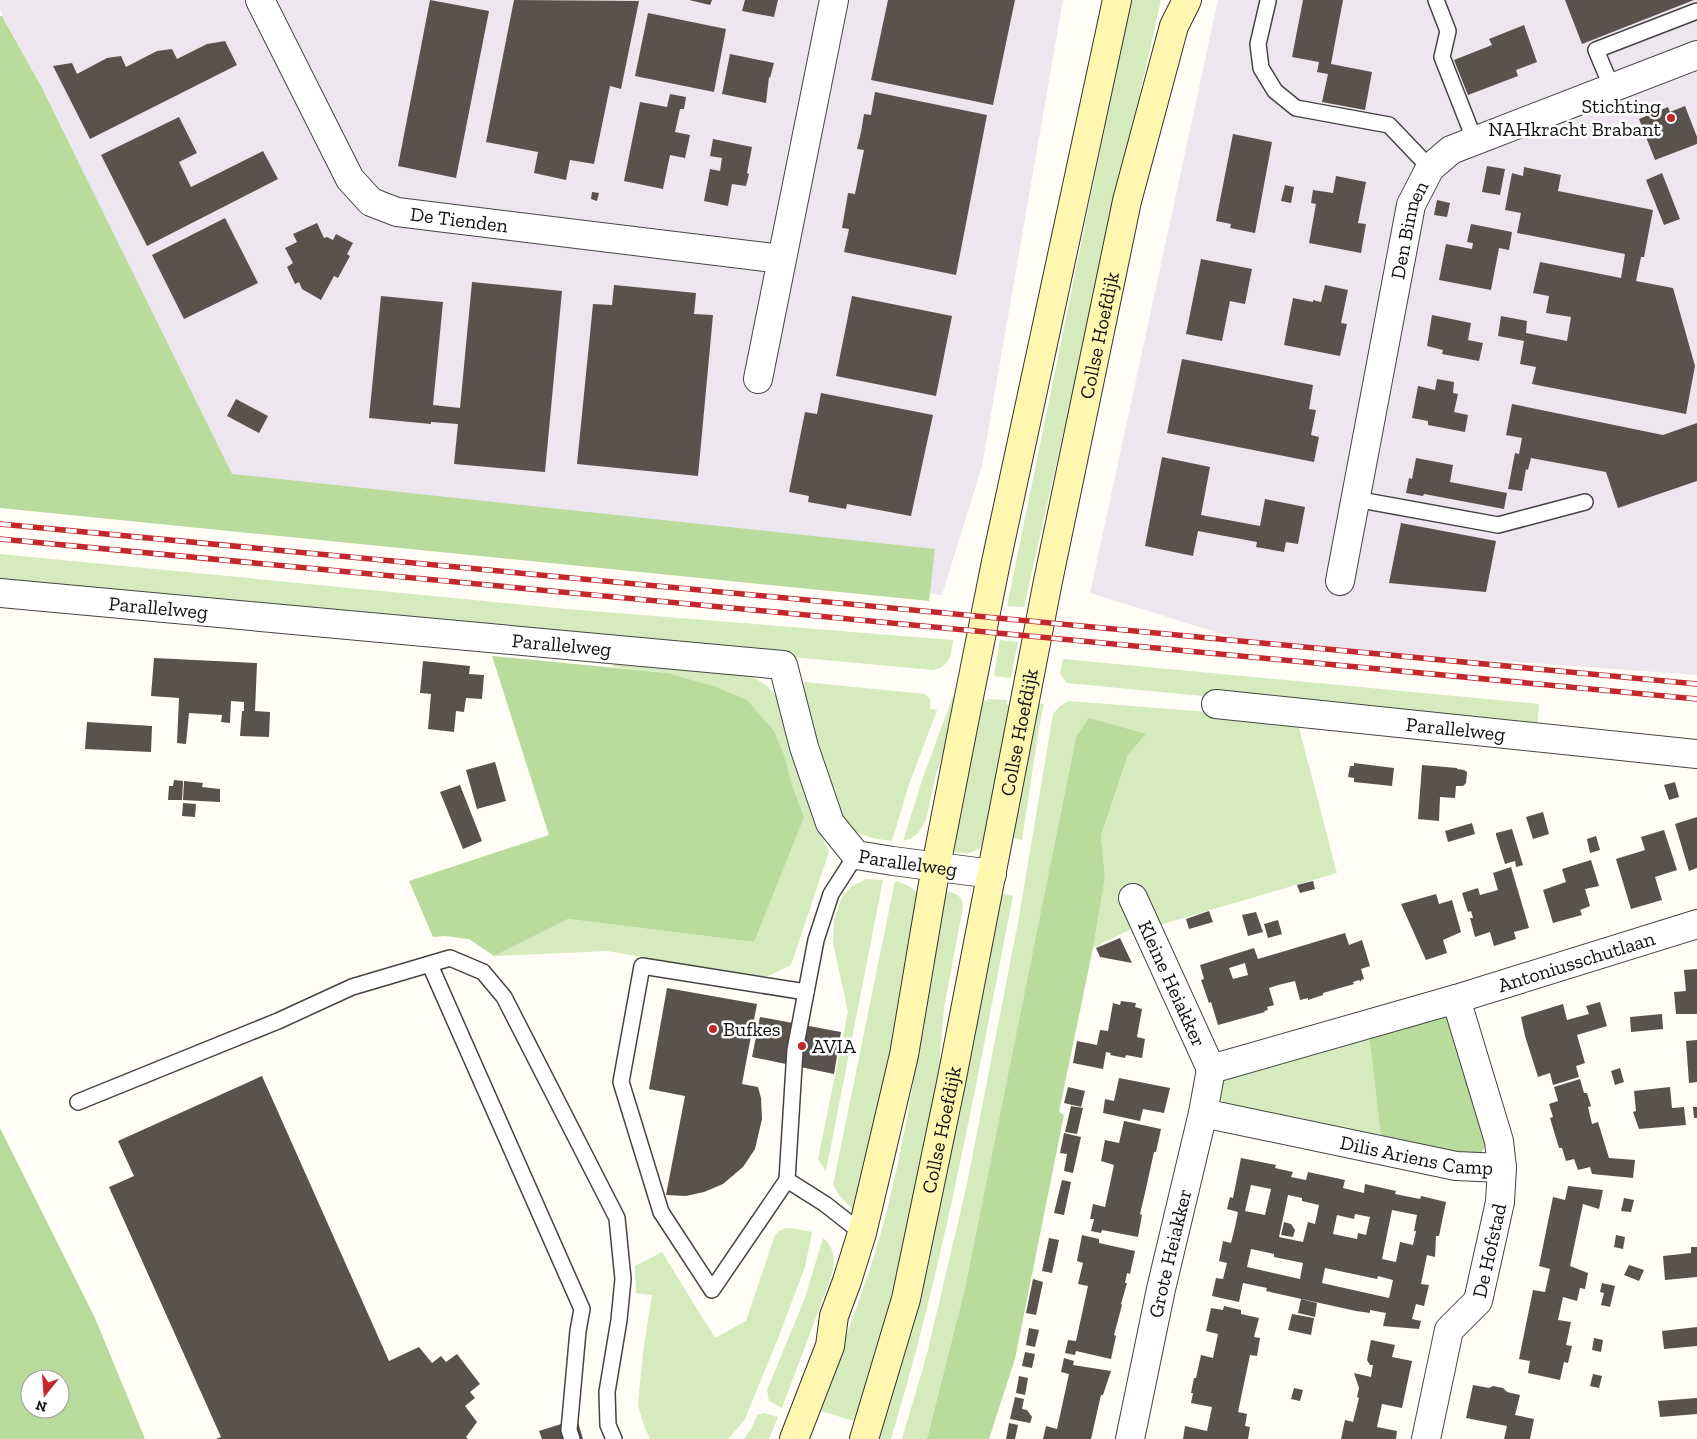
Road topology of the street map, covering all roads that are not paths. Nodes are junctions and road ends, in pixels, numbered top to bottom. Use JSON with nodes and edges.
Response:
{"nodes":[{"id":1,"x":260,"y":0,"type":"edge"},
{"id":2,"x":834,"y":0,"type":"edge"},
{"id":3,"x":1117,"y":0,"type":"edge"},
{"id":4,"x":1187,"y":0,"type":"edge"},
{"id":5,"x":1436,"y":0,"type":"edge"},
{"id":6,"x":1268,"y":1,"type":"edge"},
{"id":7,"x":1697,"y":11,"type":"edge"},
{"id":8,"x":1173,"y":13,"type":"edge"},
{"id":9,"x":1697,"y":55,"type":"edge"},
{"id":10,"x":1612,"y":88,"type":"junction"},
{"id":11,"x":1474,"y":141,"type":"junction"},
{"id":12,"x":1430,"y":168,"type":"junction"},
{"id":13,"x":781,"y":260,"type":"junction"},
{"id":14,"x":758,"y":379,"type":"dead end"},
{"id":15,"x":1356,"y":498,"type":"junction"},
{"id":16,"x":1586,"y":502,"type":"dead end"},
{"id":17,"x":1340,"y":581,"type":"dead end"},
{"id":18,"x":0,"y":593,"type":"edge"},
{"id":19,"x":1216,"y":704,"type":"dead end"},
{"id":20,"x":1697,"y":754,"type":"edge"},
{"id":21,"x":856,"y":855,"type":"junction"},
{"id":22,"x":936,"y":866,"type":"junction"},
{"id":23,"x":992,"y":874,"type":"junction"},
{"id":24,"x":1133,"y":898,"type":"dead end"},
{"id":25,"x":1697,"y":924,"type":"edge"},
{"id":26,"x":430,"y":965,"type":"junction"},
{"id":27,"x":806,"y":992,"type":"junction"},
{"id":28,"x":1456,"y":998,"type":"junction"},
{"id":29,"x":1211,"y":1069,"type":"junction"},
{"id":30,"x":78,"y":1102,"type":"dead end"},
{"id":31,"x":1202,"y":1113,"type":"junction"},
{"id":32,"x":1502,"y":1168,"type":"junction"},
{"id":33,"x":787,"y":1180,"type":"junction"},
{"id":34,"x":862,"y":1233,"type":"junction"},
{"id":35,"x":834,"y":1316,"type":"junction"},
{"id":36,"x":572,"y":1439,"type":"edge"},
{"id":37,"x":614,"y":1439,"type":"edge"},
{"id":38,"x":779,"y":1439,"type":"edge"},
{"id":39,"x":794,"y":1439,"type":"edge"},
{"id":40,"x":864,"y":1439,"type":"edge"},
{"id":41,"x":1130,"y":1439,"type":"edge"},
{"id":42,"x":1426,"y":1439,"type":"edge"}],
"edges":[{"from":1,"to":13,"type":"street","name":"De Tienden"},
{"from":2,"to":13,"type":"street"},
{"from":3,"to":22,"type":"main road"},
{"from":4,"to":8,"type":"main road","name":"Collse Hoefdijk"},
{"from":5,"to":11,"type":"lane"},
{"from":6,"to":12,"type":"lane"},
{"from":7,"to":10,"type":"lane"},
{"from":8,"to":23,"type":"main road","name":"Collse Hoefdijk"},
{"from":9,"to":10,"type":"street","name":"Den Binnen"},
{"from":10,"to":11,"type":"street","name":"Den Binnen"},
{"from":11,"to":12,"type":"street","name":"Den Binnen"},
{"from":12,"to":15,"type":"street","name":"Den Binnen"},
{"from":13,"to":14,"type":"street"},
{"from":15,"to":16,"type":"lane"},
{"from":15,"to":17,"type":"street","name":"Den Binnen"},
{"from":18,"to":21,"type":"street","name":"Parallelweg"},
{"from":19,"to":20,"type":"street","name":"Parallelweg"},
{"from":21,"to":22,"type":"street","name":"Parallelweg"},
{"from":21,"to":27,"type":"lane"},
{"from":22,"to":23,"type":"street","name":"Parallelweg"},
{"from":22,"to":34,"type":"main road"},
{"from":23,"to":40,"type":"main road","name":"Collse Hoefdijk"},
{"from":24,"to":29,"type":"street","name":"Kleine Heiakker"},
{"from":25,"to":28,"type":"street","name":"Antoniusschutlaan"},
{"from":26,"to":30,"type":"lane"},
{"from":26,"to":36,"type":"lane"},
{"from":26,"to":37,"type":"lane"},
{"from":27,"to":33,"type":"lane"},
{"from":27,"to":33,"type":"lane"},
{"from":28,"to":29,"type":"street"},
{"from":28,"to":32,"type":"street","name":"Dilis Ariens Camp"},
{"from":29,"to":31,"type":"street","name":"Grote Heiakker"},
{"from":31,"to":32,"type":"street","name":"Dilis Ariens Camp"},
{"from":31,"to":41,"type":"street","name":"Grote Heiakker"},
{"from":32,"to":42,"type":"street","name":"De Hofstad"},
{"from":33,"to":34,"type":"lane"},
{"from":34,"to":35,"type":"main road"},
{"from":35,"to":38,"type":"main road"},
{"from":35,"to":39,"type":"main road"}]}
